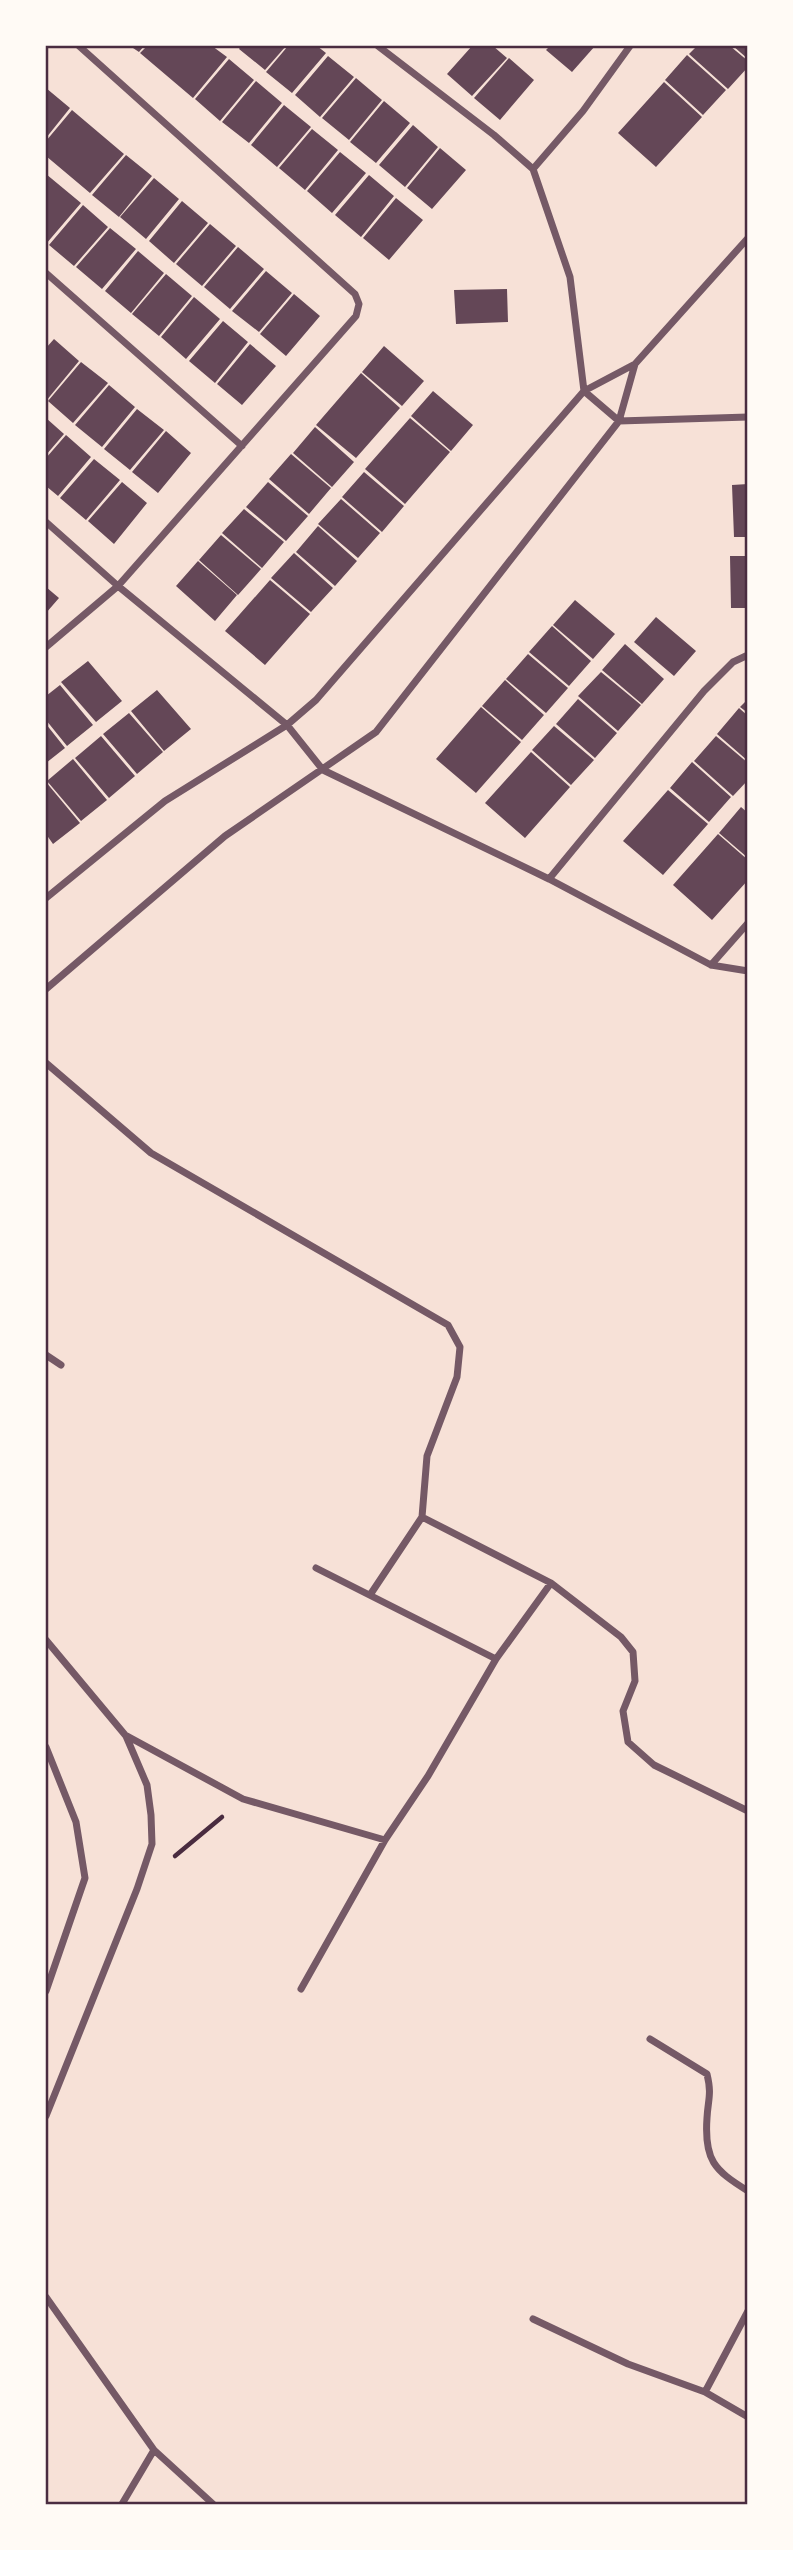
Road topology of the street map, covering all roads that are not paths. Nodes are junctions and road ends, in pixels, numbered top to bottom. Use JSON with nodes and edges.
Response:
{"nodes":[{"id":1,"x":79,"y":46,"type":"edge"},
{"id":2,"x":378,"y":46,"type":"edge"},
{"id":3,"x":630,"y":46,"type":"edge"},
{"id":4,"x":533,"y":169,"type":"junction"},
{"id":5,"x":747,"y":238,"type":"edge"},
{"id":6,"x":46,"y":273,"type":"edge"},
{"id":7,"x":635,"y":364,"type":"junction"},
{"id":8,"x":584,"y":391,"type":"junction"},
{"id":9,"x":747,"y":417,"type":"edge"},
{"id":10,"x":619,"y":421,"type":"junction"},
{"id":11,"x":242,"y":446,"type":"junction"},
{"id":12,"x":46,"y":522,"type":"edge"},
{"id":13,"x":118,"y":586,"type":"junction"},
{"id":14,"x":46,"y":647,"type":"edge"},
{"id":15,"x":747,"y":655,"type":"edge"},
{"id":16,"x":287,"y":725,"type":"junction"},
{"id":17,"x":323,"y":770,"type":"junction"},
{"id":18,"x":549,"y":879,"type":"junction"},
{"id":19,"x":46,"y":898,"type":"edge"},
{"id":20,"x":747,"y":923,"type":"edge"},
{"id":21,"x":712,"y":965,"type":"junction"},
{"id":22,"x":747,"y":971,"type":"edge"},
{"id":23,"x":46,"y":989,"type":"edge"},
{"id":24,"x":46,"y":1063,"type":"edge"},
{"id":25,"x":46,"y":1355,"type":"edge"},
{"id":26,"x":61,"y":1365,"type":"dead end"},
{"id":27,"x":422,"y":1517,"type":"junction"},
{"id":28,"x":316,"y":1568,"type":"dead end"},
{"id":29,"x":551,"y":1583,"type":"junction"},
{"id":30,"x":370,"y":1595,"type":"junction"},
{"id":31,"x":46,"y":1640,"type":"edge"},
{"id":32,"x":496,"y":1659,"type":"junction"},
{"id":33,"x":126,"y":1736,"type":"junction"},
{"id":34,"x":46,"y":1747,"type":"edge"},
{"id":35,"x":747,"y":1811,"type":"edge"},
{"id":36,"x":385,"y":1840,"type":"junction"},
{"id":37,"x":301,"y":1989,"type":"dead end"},
{"id":38,"x":46,"y":1991,"type":"edge"},
{"id":39,"x":650,"y":2039,"type":"dead end"},
{"id":40,"x":46,"y":2116,"type":"edge"},
{"id":41,"x":747,"y":2191,"type":"edge"},
{"id":42,"x":46,"y":2297,"type":"edge"},
{"id":43,"x":747,"y":2311,"type":"edge"},
{"id":44,"x":533,"y":2319,"type":"dead end"},
{"id":45,"x":705,"y":2392,"type":"junction"},
{"id":46,"x":747,"y":2417,"type":"edge"},
{"id":47,"x":154,"y":2450,"type":"junction"},
{"id":48,"x":122,"y":2504,"type":"edge"},
{"id":49,"x":213,"y":2504,"type":"edge"}],
"edges":[{"from":1,"to":11,"type":"street"},
{"from":2,"to":4,"type":"street"},
{"from":3,"to":4,"type":"street"},
{"from":4,"to":8,"type":"street"},
{"from":5,"to":7,"type":"street"},
{"from":6,"to":11,"type":"street"},
{"from":7,"to":8,"type":"street"},
{"from":7,"to":10,"type":"street"},
{"from":8,"to":10,"type":"street"},
{"from":8,"to":16,"type":"street"},
{"from":9,"to":10,"type":"street"},
{"from":10,"to":17,"type":"street"},
{"from":11,"to":13,"type":"street"},
{"from":12,"to":13,"type":"street"},
{"from":13,"to":14,"type":"street"},
{"from":13,"to":16,"type":"street"},
{"from":15,"to":18,"type":"street"},
{"from":16,"to":17,"type":"street"},
{"from":16,"to":19,"type":"street"},
{"from":17,"to":18,"type":"street"},
{"from":17,"to":23,"type":"street"},
{"from":18,"to":21,"type":"street"},
{"from":20,"to":21,"type":"street"},
{"from":21,"to":22,"type":"street"},
{"from":24,"to":27,"type":"street"},
{"from":25,"to":26,"type":"street"},
{"from":27,"to":29,"type":"street"},
{"from":27,"to":30,"type":"street"},
{"from":28,"to":30,"type":"street"},
{"from":29,"to":32,"type":"street"},
{"from":29,"to":35,"type":"street"},
{"from":30,"to":32,"type":"street"},
{"from":31,"to":33,"type":"street"},
{"from":32,"to":36,"type":"street"},
{"from":33,"to":36,"type":"street"},
{"from":33,"to":40,"type":"street"},
{"from":34,"to":38,"type":"street"},
{"from":36,"to":37,"type":"street"},
{"from":39,"to":41,"type":"street"},
{"from":42,"to":47,"type":"street"},
{"from":43,"to":45,"type":"street"},
{"from":44,"to":45,"type":"street"},
{"from":45,"to":46,"type":"street"},
{"from":47,"to":48,"type":"street"},
{"from":47,"to":49,"type":"street"}]}
